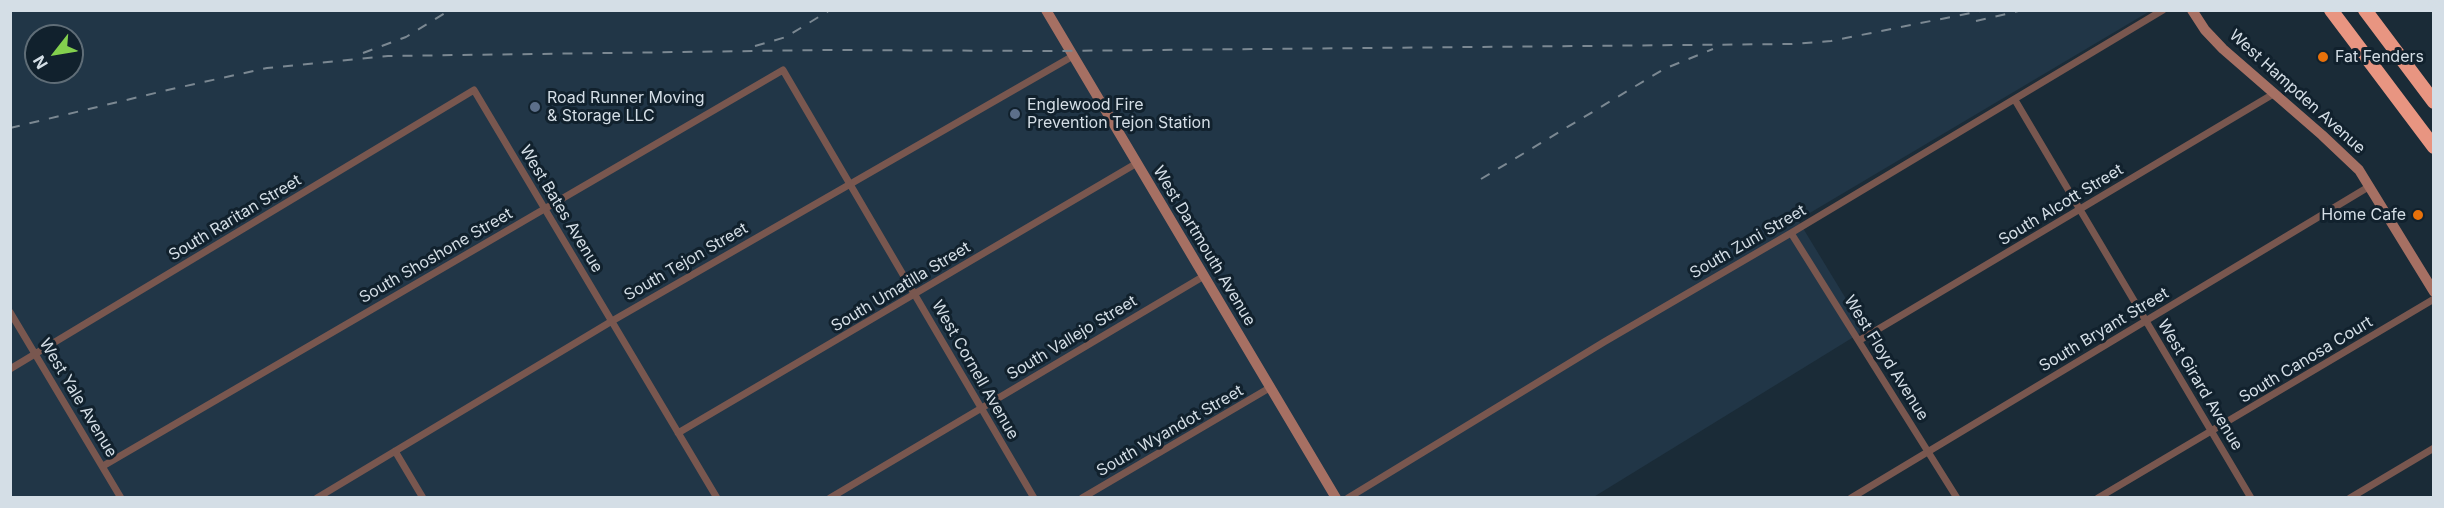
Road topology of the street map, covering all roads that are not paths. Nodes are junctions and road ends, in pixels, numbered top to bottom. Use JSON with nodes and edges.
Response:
{"nodes":[{"id":1,"x":1046,"y":10,"type":"edge"},
{"id":2,"x":2163,"y":10,"type":"edge"},
{"id":3,"x":2193,"y":10,"type":"edge"},
{"id":4,"x":2331,"y":10,"type":"edge"},
{"id":5,"x":2369,"y":16,"type":"edge"},
{"id":6,"x":1073,"y":56,"type":"junction"},
{"id":7,"x":783,"y":70,"type":"joint"},
{"id":8,"x":474,"y":90,"type":"joint"},
{"id":9,"x":2433,"y":91,"type":"edge"},
{"id":10,"x":2275,"y":93,"type":"junction"},
{"id":11,"x":2015,"y":100,"type":"junction"},
{"id":12,"x":2433,"y":102,"type":"edge"},
{"id":13,"x":2433,"y":147,"type":"edge"},
{"id":14,"x":1137,"y":163,"type":"junction"},
{"id":15,"x":850,"y":184,"type":"junction"},
{"id":16,"x":2370,"y":186,"type":"junction"},
{"id":17,"x":544,"y":208,"type":"junction"},
{"id":18,"x":2080,"y":209,"type":"junction"},
{"id":19,"x":1791,"y":233,"type":"junction"},
{"id":20,"x":1204,"y":276,"type":"junction"},
{"id":21,"x":2433,"y":292,"type":"edge"},
{"id":22,"x":915,"y":294,"type":"junction"},
{"id":23,"x":2433,"y":299,"type":"edge"},
{"id":24,"x":10,"y":312,"type":"edge"},
{"id":25,"x":612,"y":321,"type":"junction"},
{"id":26,"x":2145,"y":321,"type":"junction"},
{"id":27,"x":1860,"y":340,"type":"junction"},
{"id":28,"x":35,"y":354,"type":"junction"},
{"id":29,"x":10,"y":369,"type":"edge"},
{"id":30,"x":1271,"y":387,"type":"junction"},
{"id":31,"x":981,"y":408,"type":"junction"},
{"id":32,"x":2212,"y":431,"type":"junction"},
{"id":33,"x":678,"y":433,"type":"junction"},
{"id":34,"x":2433,"y":448,"type":"edge"},
{"id":35,"x":395,"y":451,"type":"junction"},
{"id":36,"x":1928,"y":451,"type":"junction"},
{"id":37,"x":103,"y":466,"type":"junction"},
{"id":38,"x":122,"y":498,"type":"edge"},
{"id":39,"x":317,"y":498,"type":"edge"},
{"id":40,"x":423,"y":498,"type":"edge"},
{"id":41,"x":717,"y":498,"type":"edge"},
{"id":42,"x":830,"y":498,"type":"edge"},
{"id":43,"x":1034,"y":498,"type":"edge"},
{"id":44,"x":1082,"y":498,"type":"edge"},
{"id":45,"x":1336,"y":498,"type":"edge"},
{"id":46,"x":1348,"y":498,"type":"edge"},
{"id":47,"x":1851,"y":498,"type":"edge"},
{"id":48,"x":1957,"y":498,"type":"edge"},
{"id":49,"x":2098,"y":498,"type":"edge"},
{"id":50,"x":2251,"y":498,"type":"edge"},
{"id":51,"x":2350,"y":498,"type":"edge"}],
"edges":[{"from":1,"to":6,"type":"main road","name":"West Dartmouth Avenue"},
{"from":2,"to":11,"type":"street","name":"South Zuni Street"},
{"from":3,"to":10,"type":"main road","name":"West Hampden Avenue"},
{"from":4,"to":13,"type":"highway"},
{"from":5,"to":9,"type":"highway"},
{"from":5,"to":12,"type":"highway"},
{"from":6,"to":14,"type":"main road","name":"West Dartmouth Avenue"},
{"from":6,"to":15,"type":"street","name":"South Tejon Street"},
{"from":7,"to":15,"type":"street","name":"West Cornell Avenue"},
{"from":7,"to":17,"type":"street","name":"South Shoshone Street"},
{"from":8,"to":17,"type":"street","name":"West Bates Avenue"},
{"from":8,"to":28,"type":"street","name":"South Raritan Street"},
{"from":10,"to":16,"type":"main road","name":"West Hampden Avenue"},
{"from":10,"to":18,"type":"street","name":"South Alcott Street"},
{"from":11,"to":18,"type":"street","name":"West Girard Avenue"},
{"from":11,"to":19,"type":"street","name":"South Zuni Street"},
{"from":14,"to":20,"type":"main road","name":"West Dartmouth Avenue"},
{"from":14,"to":22,"type":"street","name":"South Umatilla Street"},
{"from":15,"to":22,"type":"street","name":"West Cornell Avenue"},
{"from":15,"to":25,"type":"street","name":"South Tejon Street"},
{"from":16,"to":21,"type":"main road","name":"West Hampden Avenue"},
{"from":16,"to":26,"type":"street","name":"South Bryant Street"},
{"from":17,"to":25,"type":"street","name":"West Bates Avenue"},
{"from":17,"to":37,"type":"street","name":"South Shoshone Street"},
{"from":18,"to":26,"type":"street","name":"West Girard Avenue"},
{"from":18,"to":27,"type":"street","name":"South Alcott Street"},
{"from":19,"to":27,"type":"street","name":"West Floyd Avenue"},
{"from":19,"to":46,"type":"street","name":"South Zuni Street"},
{"from":20,"to":30,"type":"main road","name":"West Dartmouth Avenue"},
{"from":20,"to":31,"type":"street","name":"South Vallejo Street"},
{"from":22,"to":31,"type":"street","name":"West Cornell Avenue"},
{"from":22,"to":33,"type":"street","name":"South Umatilla Street"},
{"from":23,"to":32,"type":"street","name":"South Canosa Court"},
{"from":24,"to":28,"type":"street","name":"West Yale Avenue"},
{"from":25,"to":33,"type":"street","name":"West Bates Avenue"},
{"from":25,"to":35,"type":"street","name":"South Tejon Street"},
{"from":26,"to":32,"type":"street","name":"West Girard Avenue"},
{"from":26,"to":36,"type":"street","name":"South Bryant Street"},
{"from":27,"to":36,"type":"street","name":"West Floyd Avenue"},
{"from":28,"to":29,"type":"street","name":"South Raritan Street"},
{"from":28,"to":37,"type":"street","name":"West Yale Avenue"},
{"from":30,"to":44,"type":"street","name":"South Wyandot Street"},
{"from":30,"to":45,"type":"main road","name":"West Dartmouth Avenue"},
{"from":31,"to":42,"type":"street","name":"South Vallejo Street"},
{"from":31,"to":43,"type":"street","name":"West Cornell Avenue"},
{"from":32,"to":49,"type":"street","name":"South Canosa Court"},
{"from":32,"to":50,"type":"street","name":"West Girard Avenue"},
{"from":33,"to":41,"type":"street","name":"West Bates Avenue"},
{"from":34,"to":51,"type":"street"},
{"from":35,"to":39,"type":"street","name":"South Tejon Street"},
{"from":35,"to":40,"type":"street"},
{"from":36,"to":47,"type":"street","name":"South Bryant Street"},
{"from":36,"to":48,"type":"street","name":"West Floyd Avenue"},
{"from":37,"to":38,"type":"street","name":"West Yale Avenue"}]}
